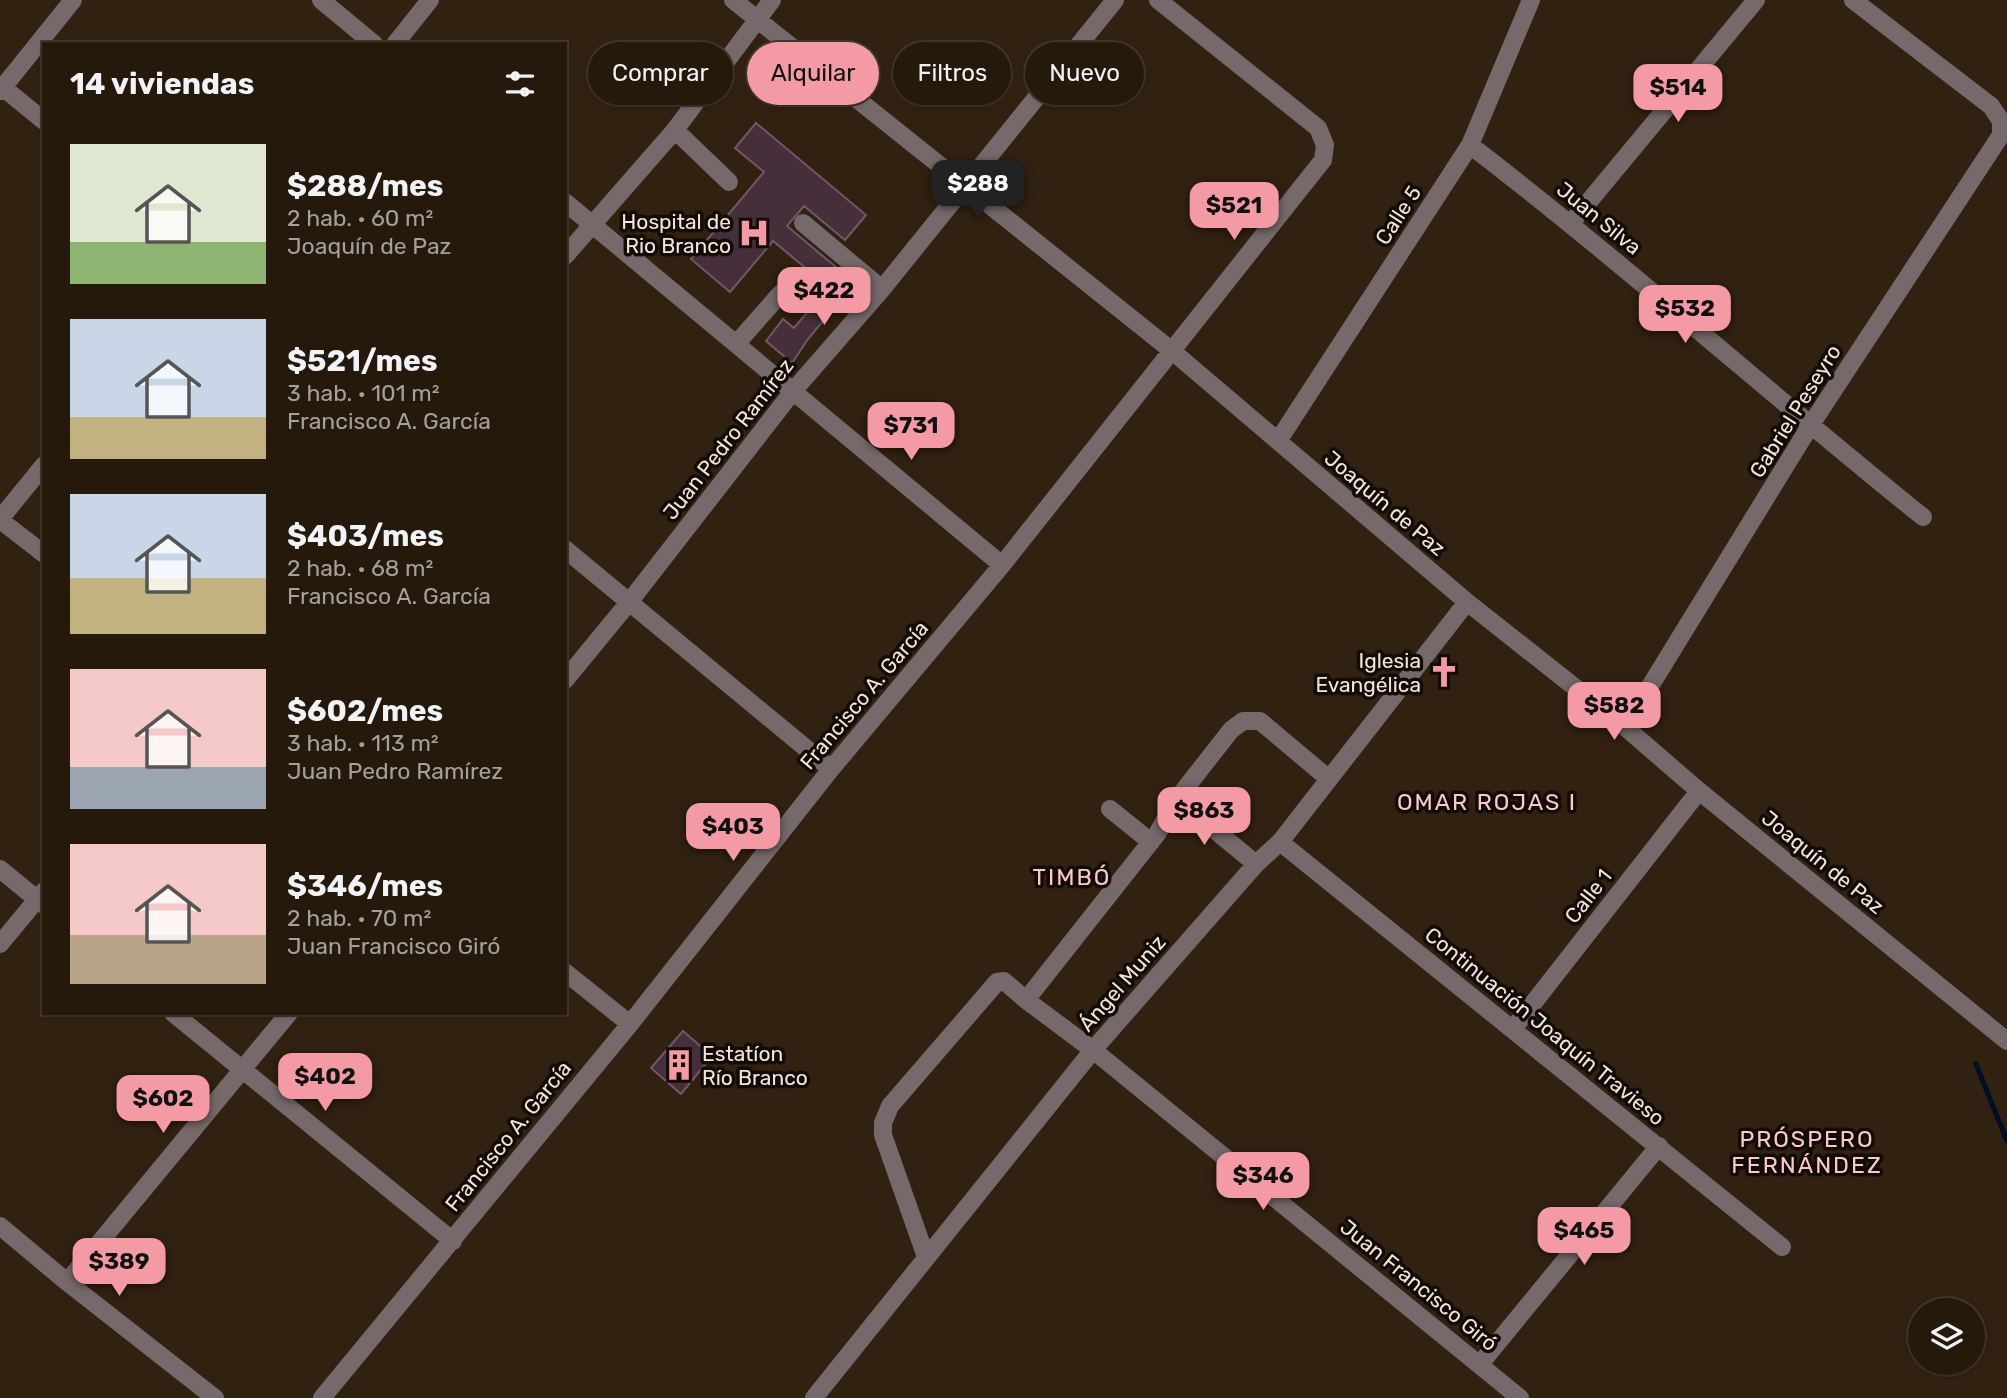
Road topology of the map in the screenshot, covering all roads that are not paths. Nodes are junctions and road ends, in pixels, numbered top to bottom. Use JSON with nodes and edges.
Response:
{"nodes":[{"id":1,"x":74,"y":0,"type":"edge"},
{"id":2,"x":321,"y":0,"type":"edge"},
{"id":3,"x":430,"y":0,"type":"edge"},
{"id":4,"x":733,"y":0,"type":"edge"},
{"id":5,"x":772,"y":0,"type":"edge"},
{"id":6,"x":1115,"y":0,"type":"edge"},
{"id":7,"x":1158,"y":0,"type":"edge"},
{"id":8,"x":1531,"y":0,"type":"edge"},
{"id":9,"x":1756,"y":0,"type":"edge"},
{"id":10,"x":1853,"y":0,"type":"edge"},
{"id":11,"x":757,"y":20,"type":"junction"},
{"id":12,"x":372,"y":42,"type":"edge"},
{"id":13,"x":396,"y":42,"type":"edge"},
{"id":14,"x":1,"y":88,"type":"edge"},
{"id":15,"x":42,"y":119,"type":"edge"},
{"id":16,"x":674,"y":130,"type":"junction"},
{"id":17,"x":1470,"y":145,"type":"junction"},
{"id":18,"x":729,"y":182,"type":"dead end"},
{"id":19,"x":966,"y":185,"type":"junction"},
{"id":20,"x":567,"y":204,"type":"edge"},
{"id":21,"x":803,"y":223,"type":"dead end"},
{"id":22,"x":1571,"y":223,"type":"junction"},
{"id":23,"x":592,"y":224,"type":"junction"},
{"id":24,"x":567,"y":254,"type":"edge"},
{"id":25,"x":882,"y":289,"type":"junction"},
{"id":26,"x":781,"y":293,"type":"dead end"},
{"id":27,"x":737,"y":343,"type":"junction"},
{"id":28,"x":1171,"y":350,"type":"junction"},
{"id":29,"x":794,"y":390,"type":"junction"},
{"id":30,"x":1810,"y":426,"type":"junction"},
{"id":31,"x":1278,"y":441,"type":"junction"},
{"id":32,"x":42,"y":467,"type":"edge"},
{"id":33,"x":1923,"y":517,"type":"dead end"},
{"id":34,"x":0,"y":519,"type":"edge"},
{"id":35,"x":567,"y":551,"type":"edge"},
{"id":36,"x":42,"y":552,"type":"edge"},
{"id":37,"x":1002,"y":565,"type":"junction"},
{"id":38,"x":630,"y":601,"type":"junction"},
{"id":39,"x":1467,"y":602,"type":"junction"},
{"id":40,"x":567,"y":678,"type":"edge"},
{"id":41,"x":1625,"y":727,"type":"junction"},
{"id":42,"x":831,"y":769,"type":"junction"},
{"id":43,"x":1329,"y":779,"type":"junction"},
{"id":44,"x":1699,"y":791,"type":"junction"},
{"id":45,"x":1177,"y":799,"type":"junction"},
{"id":46,"x":1110,"y":809,"type":"dead end"},
{"id":47,"x":1151,"y":842,"type":"junction"},
{"id":48,"x":1280,"y":842,"type":"junction"},
{"id":49,"x":1256,"y":864,"type":"junction"},
{"id":50,"x":0,"y":869,"type":"edge"},
{"id":51,"x":42,"y":898,"type":"edge"},
{"id":52,"x":0,"y":944,"type":"edge"},
{"id":53,"x":567,"y":974,"type":"edge"},
{"id":54,"x":1026,"y":1000,"type":"junction"},
{"id":55,"x":175,"y":1015,"type":"edge"},
{"id":56,"x":287,"y":1015,"type":"edge"},
{"id":57,"x":630,"y":1024,"type":"junction"},
{"id":58,"x":1513,"y":1029,"type":"junction"},
{"id":59,"x":2007,"y":1041,"type":"edge"},
{"id":60,"x":1093,"y":1050,"type":"junction"},
{"id":61,"x":242,"y":1070,"type":"junction"},
{"id":62,"x":1659,"y":1146,"type":"junction"},
{"id":63,"x":0,"y":1226,"type":"edge"},
{"id":64,"x":453,"y":1241,"type":"junction"},
{"id":65,"x":1782,"y":1247,"type":"dead end"},
{"id":66,"x":926,"y":1257,"type":"junction"},
{"id":67,"x":67,"y":1282,"type":"junction"},
{"id":68,"x":1480,"y":1364,"type":"junction"},
{"id":69,"x":215,"y":1398,"type":"edge"},
{"id":70,"x":322,"y":1398,"type":"edge"},
{"id":71,"x":814,"y":1398,"type":"edge"},
{"id":72,"x":1520,"y":1398,"type":"edge"}],
"edges":[{"from":1,"to":14,"type":"street"},
{"from":2,"to":12,"type":"street"},
{"from":3,"to":13,"type":"street"},
{"from":4,"to":11,"type":"street","name":"Joaquín de Paz"},
{"from":5,"to":11,"type":"street"},
{"from":6,"to":19,"type":"street","name":"Juan Pedro Ramírez"},
{"from":7,"to":28,"type":"street","name":"Francisco A. García"},
{"from":8,"to":17,"type":"street","name":"Calle 5"},
{"from":9,"to":22,"type":"street"},
{"from":10,"to":30,"type":"street","name":"Gabriel Peseyro"},
{"from":11,"to":16,"type":"street"},
{"from":11,"to":19,"type":"street","name":"Joaquín de Paz"},
{"from":14,"to":15,"type":"street"},
{"from":16,"to":18,"type":"street"},
{"from":16,"to":23,"type":"street"},
{"from":17,"to":22,"type":"street","name":"Juan Silva"},
{"from":17,"to":31,"type":"street","name":"Calle 5"},
{"from":19,"to":25,"type":"street","name":"Juan Pedro Ramírez"},
{"from":19,"to":28,"type":"street","name":"Joaquín de Paz"},
{"from":20,"to":23,"type":"street"},
{"from":21,"to":25,"type":"street"},
{"from":22,"to":30,"type":"street","name":"Juan Silva"},
{"from":23,"to":24,"type":"street"},
{"from":23,"to":27,"type":"street"},
{"from":25,"to":29,"type":"street","name":"Juan Pedro Ramírez"},
{"from":26,"to":27,"type":"street"},
{"from":27,"to":29,"type":"street"},
{"from":28,"to":31,"type":"street","name":"Joaquín de Paz"},
{"from":28,"to":37,"type":"street","name":"Francisco A. García"},
{"from":29,"to":37,"type":"street"},
{"from":29,"to":38,"type":"street","name":"Juan Pedro Ramírez"},
{"from":30,"to":33,"type":"street","name":"Juan Silva"},
{"from":30,"to":41,"type":"street","name":"Gabriel Peseyro"},
{"from":31,"to":39,"type":"street","name":"Joaquín de Paz"},
{"from":32,"to":34,"type":"street"},
{"from":34,"to":36,"type":"street"},
{"from":35,"to":38,"type":"street"},
{"from":37,"to":42,"type":"street","name":"Francisco A. García"},
{"from":38,"to":40,"type":"street","name":"Juan Pedro Ramírez"},
{"from":38,"to":42,"type":"street"},
{"from":39,"to":41,"type":"street","name":"Joaquín de Paz"},
{"from":39,"to":43,"type":"street","name":"Ángel Muniz"},
{"from":41,"to":44,"type":"street","name":"Joaquín de Paz"},
{"from":42,"to":57,"type":"street","name":"Francisco A. García"},
{"from":43,"to":45,"type":"street"},
{"from":43,"to":48,"type":"street","name":"Ángel Muniz"},
{"from":44,"to":58,"type":"street","name":"Calle 1"},
{"from":44,"to":59,"type":"street","name":"Joaquín de Paz"},
{"from":45,"to":47,"type":"street"},
{"from":45,"to":49,"type":"street"},
{"from":46,"to":47,"type":"street"},
{"from":47,"to":54,"type":"street"},
{"from":48,"to":49,"type":"street","name":"Ángel Muniz"},
{"from":48,"to":58,"type":"street","name":"Continuación Joaquín Travieso"},
{"from":49,"to":60,"type":"street","name":"Ángel Muniz"},
{"from":50,"to":51,"type":"street"},
{"from":51,"to":52,"type":"street"},
{"from":53,"to":57,"type":"street"},
{"from":54,"to":60,"type":"street","name":"Juan Francisco Giró"},
{"from":54,"to":66,"type":"street","name":"Juan Francisco Giró"},
{"from":55,"to":61,"type":"street"},
{"from":56,"to":61,"type":"street"},
{"from":57,"to":64,"type":"street","name":"Francisco A. García"},
{"from":58,"to":62,"type":"street","name":"Continuación Joaquín Travieso"},
{"from":60,"to":66,"type":"street","name":"Ángel Muniz"},
{"from":60,"to":68,"type":"street","name":"Juan Francisco Giró"},
{"from":61,"to":64,"type":"street"},
{"from":61,"to":67,"type":"street"},
{"from":62,"to":65,"type":"street","name":"Continuación Joaquín Travieso"},
{"from":62,"to":68,"type":"street"},
{"from":63,"to":67,"type":"street"},
{"from":64,"to":70,"type":"street","name":"Francisco A. García"},
{"from":66,"to":71,"type":"street","name":"Ángel Muniz"},
{"from":67,"to":69,"type":"street"},
{"from":68,"to":72,"type":"street","name":"Juan Francisco Giró"}]}
